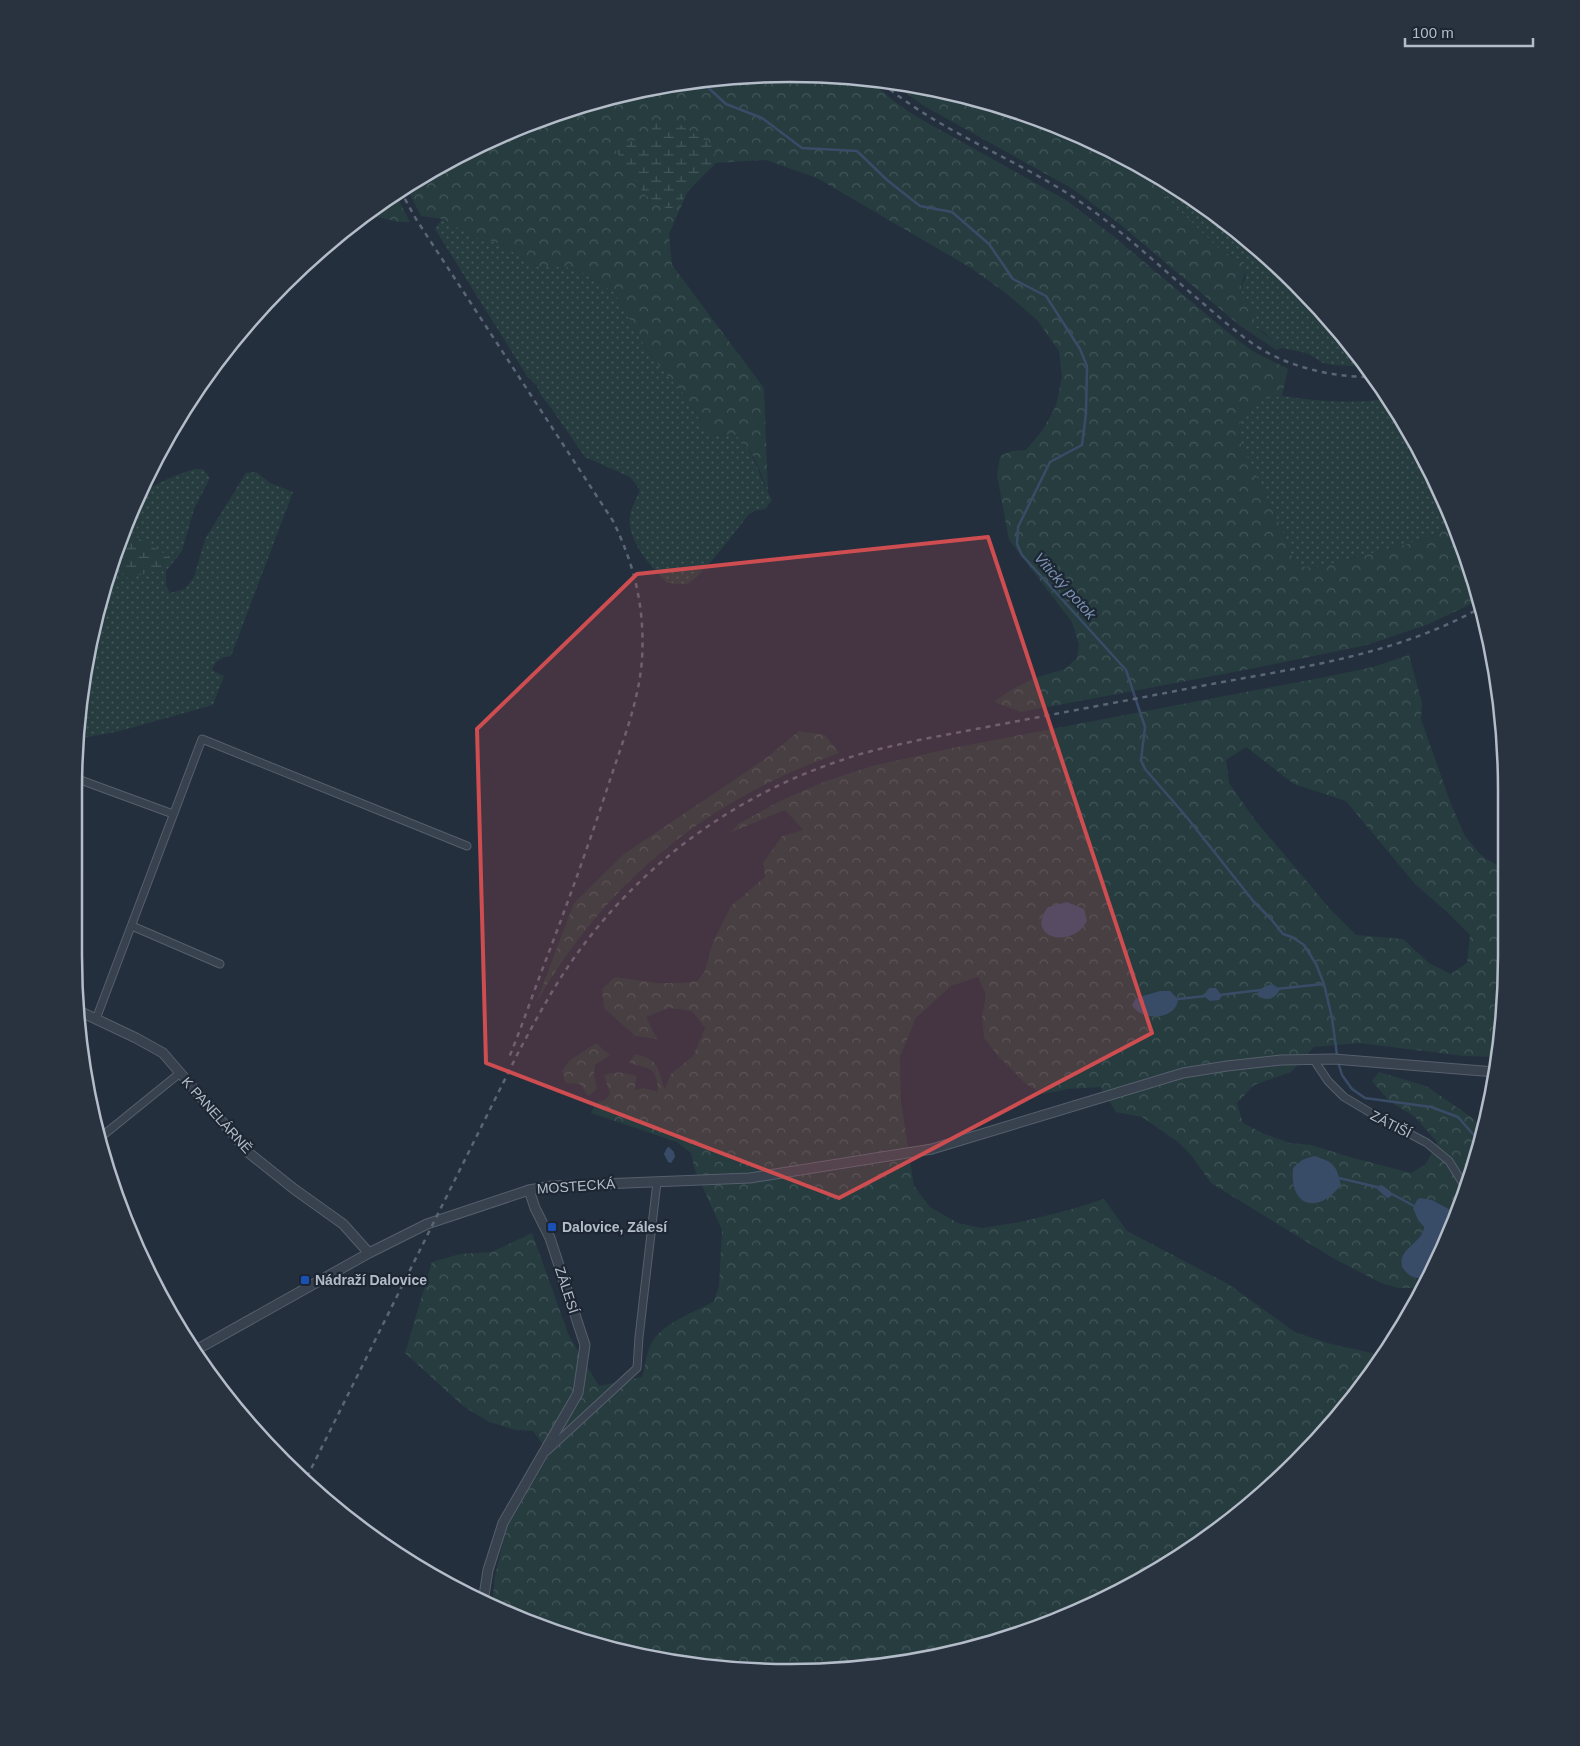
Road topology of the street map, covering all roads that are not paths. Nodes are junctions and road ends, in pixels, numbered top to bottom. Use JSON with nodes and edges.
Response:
{"nodes":[{"id":1,"x":82,"y":781,"type":"edge"},
{"id":2,"x":173,"y":814,"type":"junction"},
{"id":3,"x":467,"y":846,"type":"dead end"},
{"id":4,"x":132,"y":926,"type":"junction"},
{"id":5,"x":220,"y":964,"type":"dead end"},
{"id":6,"x":85,"y":1014,"type":"edge"},
{"id":7,"x":96,"y":1019,"type":"junction"},
{"id":8,"x":1314,"y":1060,"type":"junction"},
{"id":9,"x":1487,"y":1071,"type":"edge"},
{"id":10,"x":180,"y":1073,"type":"junction"},
{"id":11,"x":106,"y":1133,"type":"edge"},
{"id":12,"x":1461,"y":1180,"type":"edge"},
{"id":13,"x":657,"y":1182,"type":"junction"},
{"id":14,"x":529,"y":1190,"type":"junction"},
{"id":15,"x":369,"y":1253,"type":"junction"},
{"id":16,"x":201,"y":1347,"type":"edge"},
{"id":17,"x":543,"y":1454,"type":"junction"},
{"id":18,"x":485,"y":1595,"type":"edge"}],
"edges":[{"from":1,"to":2,"type":"street"},
{"from":2,"to":3,"type":"street"},
{"from":2,"to":4,"type":"street"},
{"from":4,"to":5,"type":"street"},
{"from":4,"to":7,"type":"street"},
{"from":6,"to":7,"type":"street","name":"K PANELÁRNĚ"},
{"from":7,"to":10,"type":"street","name":"K PANELÁRNĚ"},
{"from":8,"to":9,"type":"street","name":"MOSTECKÁ"},
{"from":8,"to":12,"type":"street","name":"ZÁTIŠÍ"},
{"from":8,"to":13,"type":"street","name":"MOSTECKÁ"},
{"from":10,"to":11,"type":"street"},
{"from":10,"to":15,"type":"street","name":"K PANELÁRNĚ"},
{"from":13,"to":14,"type":"street","name":"MOSTECKÁ"},
{"from":13,"to":17,"type":"street"},
{"from":14,"to":15,"type":"street","name":"MOSTECKÁ"},
{"from":14,"to":17,"type":"street","name":"ZÁLESÍ"},
{"from":15,"to":16,"type":"street","name":"MOSTECKÁ"},
{"from":17,"to":18,"type":"street"}]}
